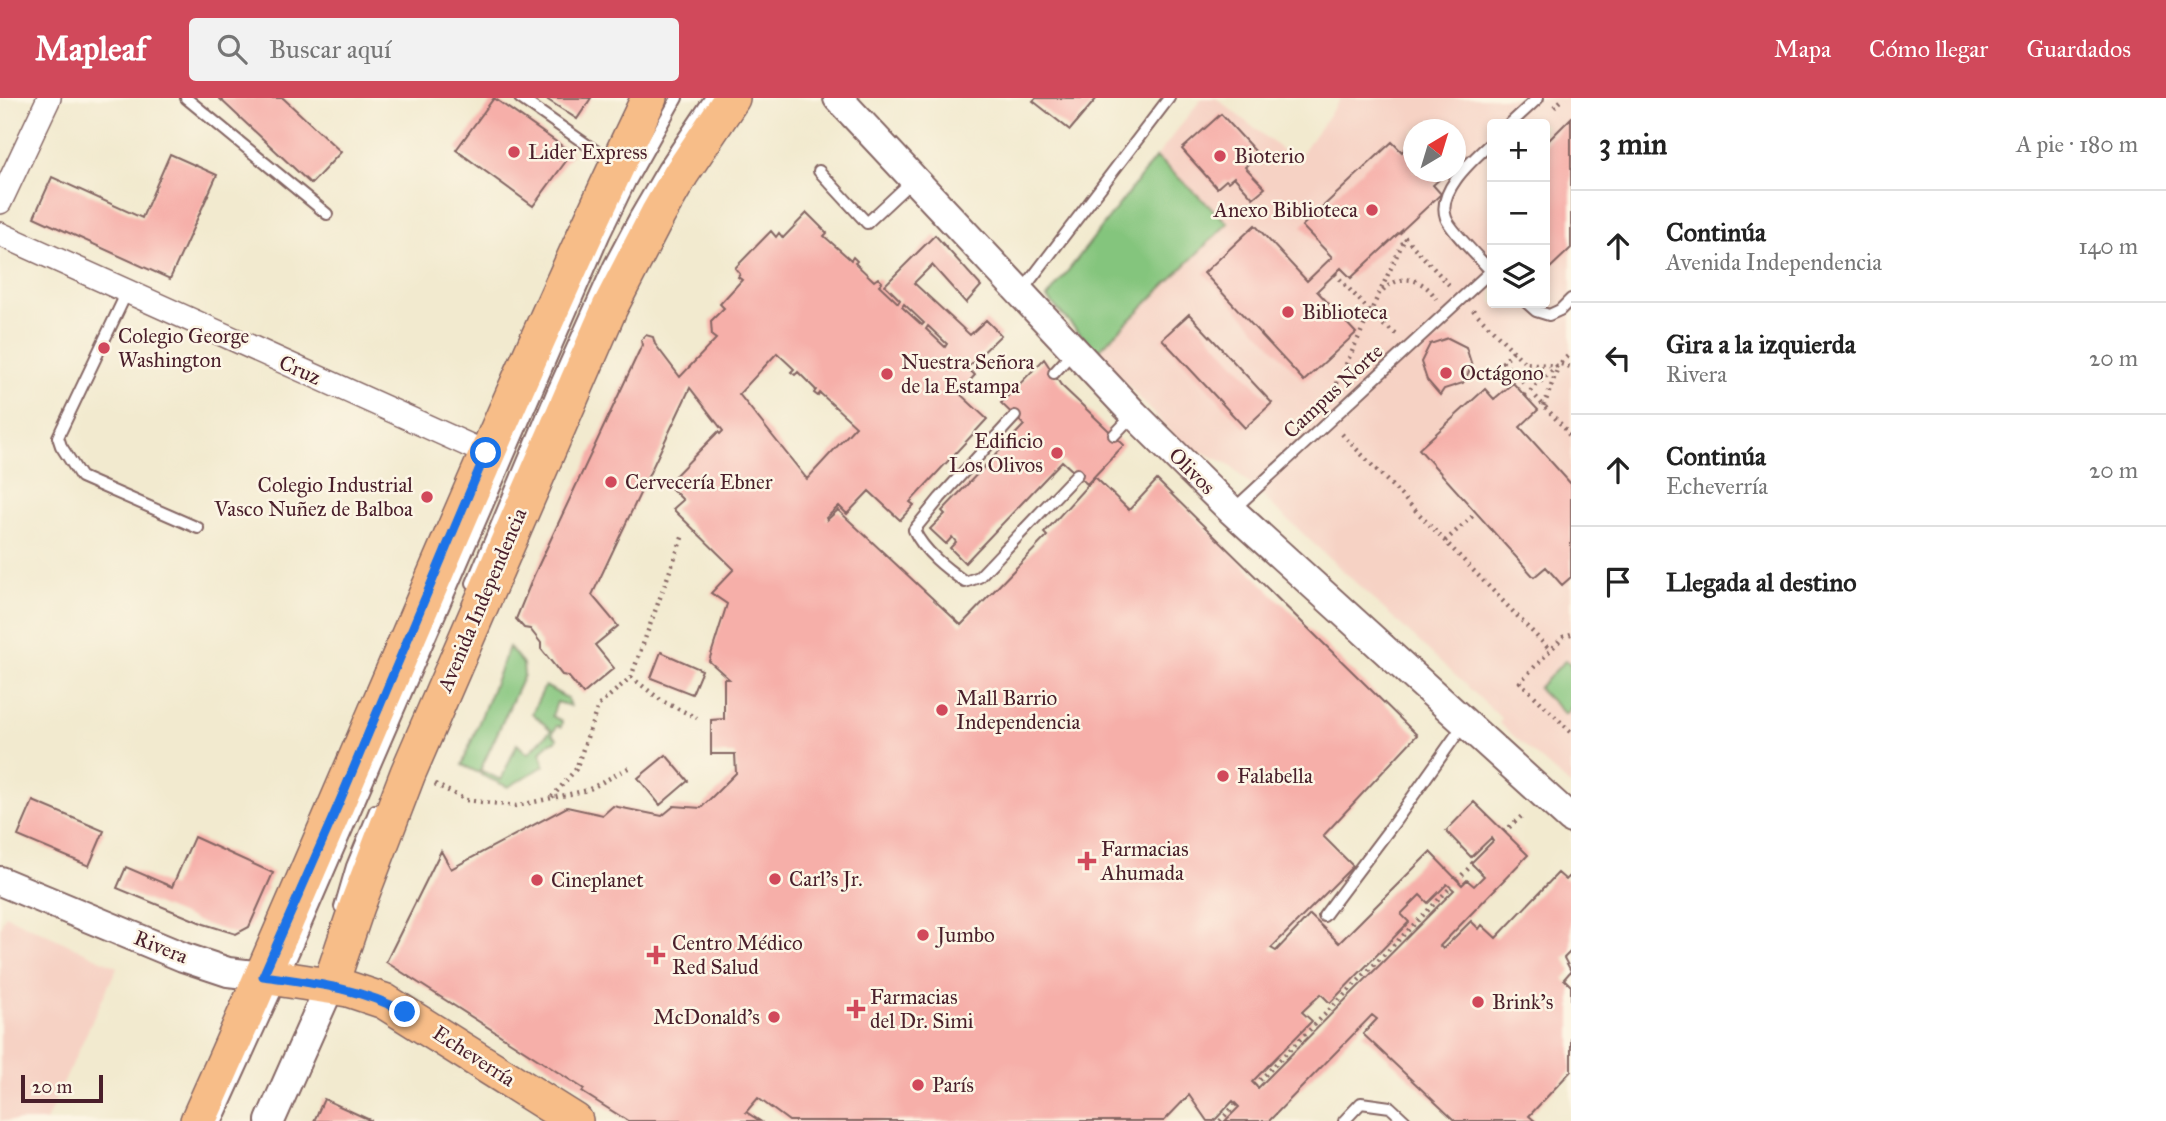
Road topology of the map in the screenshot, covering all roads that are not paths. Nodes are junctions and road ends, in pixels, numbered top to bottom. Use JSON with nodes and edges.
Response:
{"nodes":[{"id":1,"x":48,"y":98,"type":"edge"},
{"id":2,"x":186,"y":98,"type":"edge"},
{"id":3,"x":520,"y":98,"type":"edge"},
{"id":4,"x":649,"y":98,"type":"edge"},
{"id":5,"x":677,"y":98,"type":"edge"},
{"id":6,"x":710,"y":98,"type":"edge"},
{"id":7,"x":732,"y":98,"type":"edge"},
{"id":8,"x":838,"y":98,"type":"edge"},
{"id":9,"x":1169,"y":98,"type":"edge"},
{"id":10,"x":1538,"y":98,"type":"edge"},
{"id":11,"x":1515,"y":119,"type":"edge"},
{"id":12,"x":1487,"y":147,"type":"edge"},
{"id":13,"x":616,"y":165,"type":"junction"},
{"id":14,"x":819,"y":171,"type":"dead end"},
{"id":15,"x":914,"y":179,"type":"junction"},
{"id":16,"x":0,"y":202,"type":"edge"},
{"id":17,"x":327,"y":214,"type":"dead end"},
{"id":18,"x":0,"y":234,"type":"edge"},
{"id":19,"x":1487,"y":265,"type":"edge"},
{"id":20,"x":1487,"y":275,"type":"edge"},
{"id":21,"x":127,"y":292,"type":"junction"},
{"id":22,"x":1021,"y":293,"type":"junction"},
{"id":23,"x":1571,"y":299,"type":"edge"},
{"id":24,"x":1533,"y":308,"type":"edge"},
{"id":25,"x":1074,"y":351,"type":"junction"},
{"id":26,"x":1054,"y":373,"type":"dead end"},
{"id":27,"x":1134,"y":414,"type":"junction"},
{"id":28,"x":1015,"y":416,"type":"dead end"},
{"id":29,"x":1114,"y":435,"type":"dead end"},
{"id":30,"x":486,"y":453,"type":"junction"},
{"id":31,"x":1077,"y":474,"type":"dead end"},
{"id":32,"x":1232,"y":511,"type":"junction"},
{"id":33,"x":198,"y":528,"type":"dead end"},
{"id":34,"x":468,"y":592,"type":"dead end"},
{"id":35,"x":1464,"y":724,"type":"junction"},
{"id":36,"x":378,"y":805,"type":"dead end"},
{"id":37,"x":1571,"y":819,"type":"edge"},
{"id":38,"x":0,"y":881,"type":"edge"},
{"id":39,"x":338,"y":914,"type":"dead end"},
{"id":40,"x":1324,"y":916,"type":"dead end"},
{"id":41,"x":336,"y":927,"type":"dead end"},
{"id":42,"x":272,"y":978,"type":"junction"},
{"id":43,"x":330,"y":986,"type":"junction"},
{"id":44,"x":198,"y":1121,"type":"edge"},
{"id":45,"x":217,"y":1121,"type":"edge"},
{"id":46,"x":270,"y":1121,"type":"edge"},
{"id":47,"x":575,"y":1121,"type":"edge"},
{"id":48,"x":1344,"y":1121,"type":"edge"},
{"id":49,"x":1405,"y":1121,"type":"edge"}],
"edges":[{"from":1,"to":16,"type":"street"},
{"from":2,"to":17,"type":"lane"},
{"from":3,"to":13,"type":"lane"},
{"from":4,"to":13,"type":"main road"},
{"from":5,"to":42,"type":"lane"},
{"from":6,"to":34,"type":"lane"},
{"from":7,"to":43,"type":"main road","name":"Avenida Independencia"},
{"from":8,"to":15,"type":"street","name":"Olivos"},
{"from":9,"to":22,"type":"lane"},
{"from":10,"to":11,"type":"lane"},
{"from":12,"to":19,"type":"lane"},
{"from":13,"to":30,"type":"main road"},
{"from":14,"to":15,"type":"lane"},
{"from":15,"to":22,"type":"street","name":"Olivos"},
{"from":18,"to":21,"type":"street","name":"Cruz"},
{"from":20,"to":32,"type":"lane","name":"Campus Norte"},
{"from":21,"to":30,"type":"street","name":"Cruz"},
{"from":21,"to":33,"type":"lane"},
{"from":22,"to":25,"type":"street","name":"Olivos"},
{"from":23,"to":24,"type":"lane"},
{"from":25,"to":26,"type":"lane"},
{"from":25,"to":27,"type":"street","name":"Olivos"},
{"from":27,"to":29,"type":"lane"},
{"from":27,"to":32,"type":"street","name":"Olivos"},
{"from":28,"to":31,"type":"lane"},
{"from":30,"to":42,"type":"main road"},
{"from":32,"to":35,"type":"street","name":"Olivos"},
{"from":35,"to":37,"type":"street","name":"Olivos"},
{"from":35,"to":40,"type":"lane"},
{"from":36,"to":39,"type":"lane"},
{"from":38,"to":42,"type":"street","name":"Rivera"},
{"from":41,"to":43,"type":"lane"},
{"from":42,"to":43,"type":"main road","name":"Rivera"},
{"from":42,"to":44,"type":"main road"},
{"from":42,"to":45,"type":"lane"},
{"from":43,"to":46,"type":"street","name":"Avenida Independencia"},
{"from":43,"to":47,"type":"main road","name":"Echeverría"},
{"from":48,"to":49,"type":"lane"}]}
